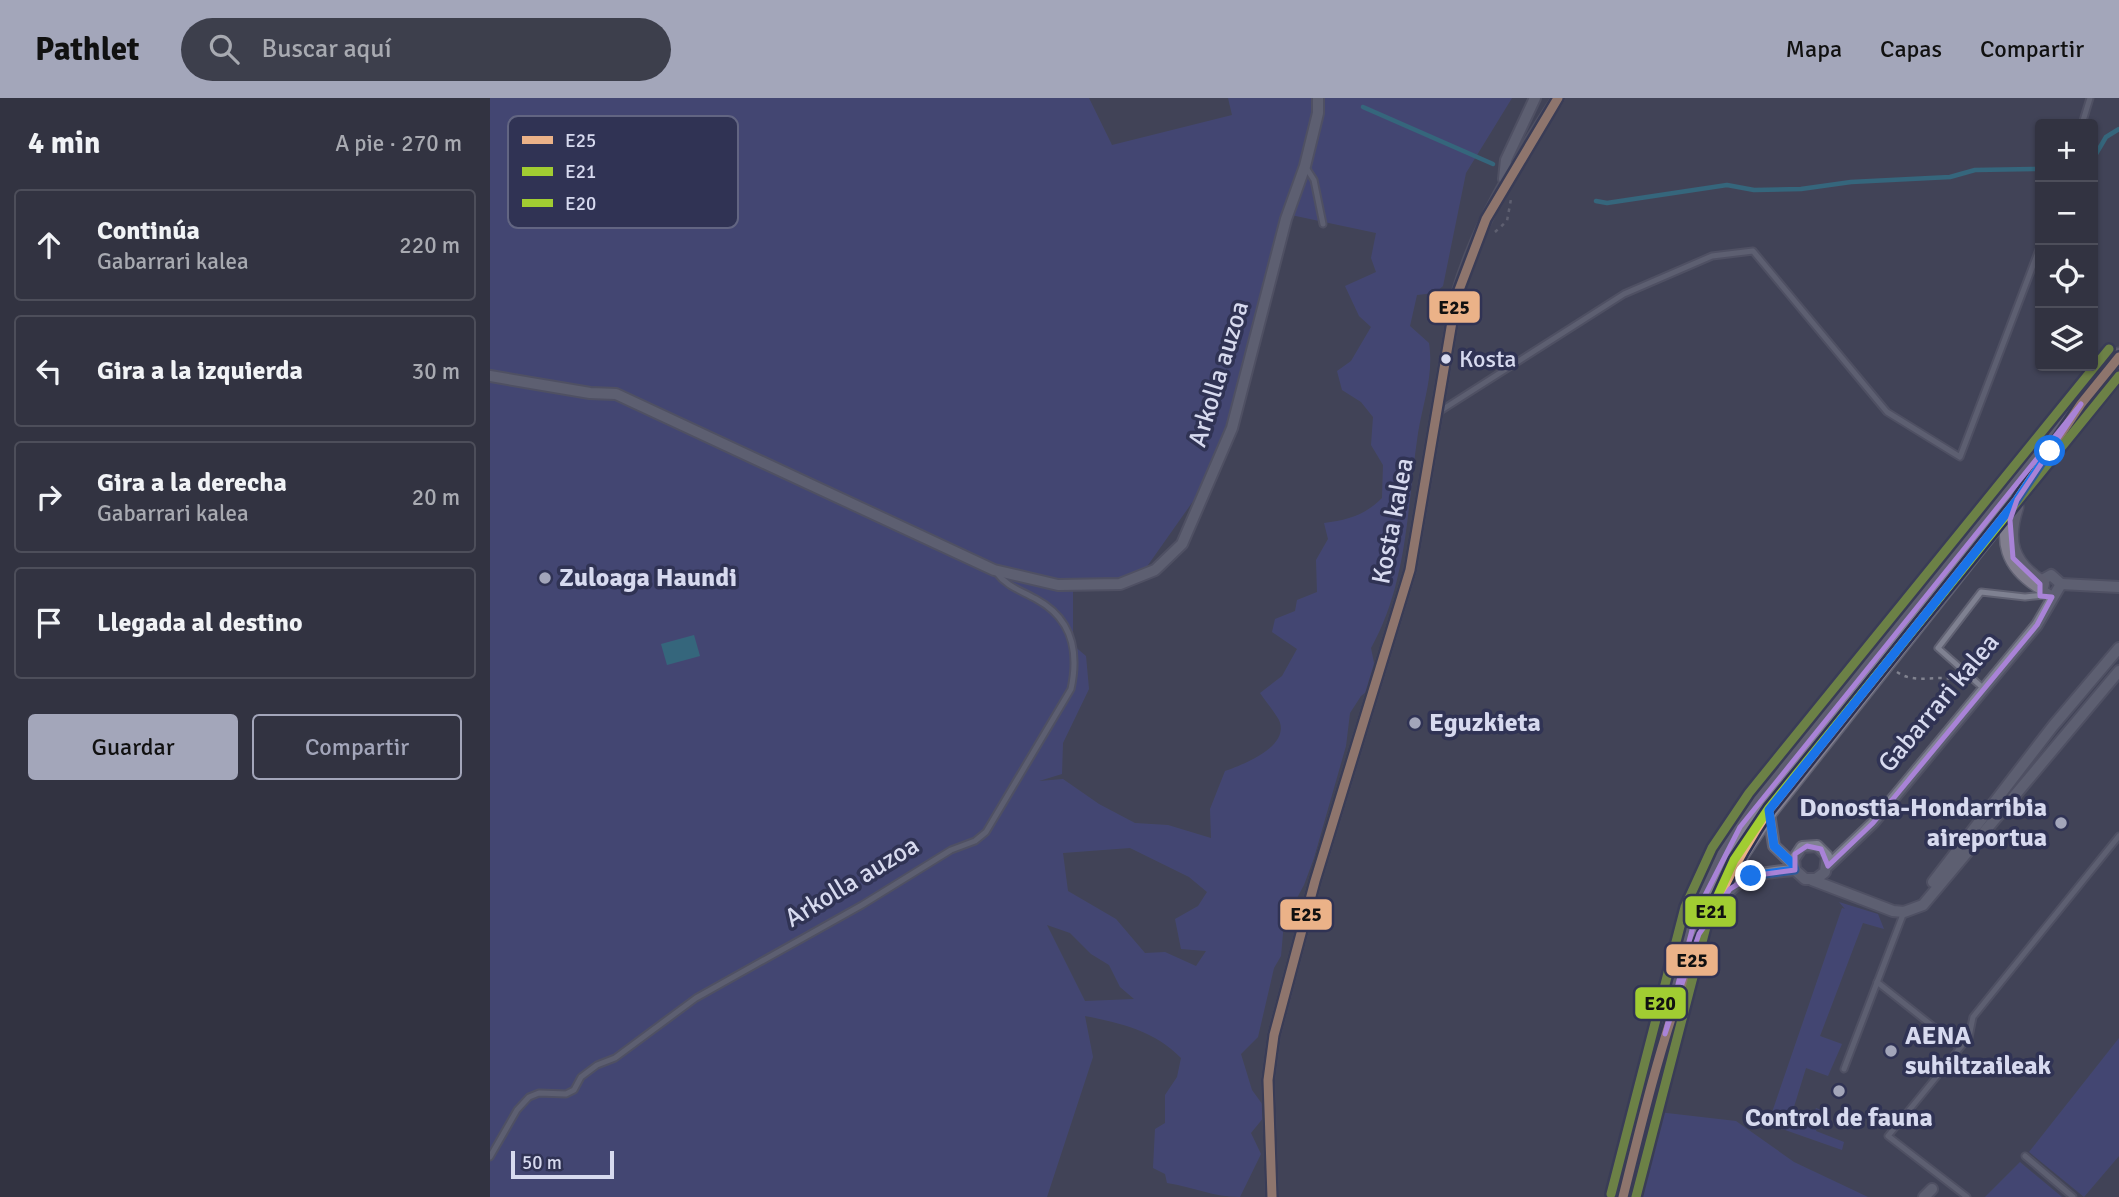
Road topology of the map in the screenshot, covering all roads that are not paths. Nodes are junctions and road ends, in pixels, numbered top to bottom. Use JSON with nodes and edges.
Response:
{"nodes":[{"id":1,"x":1318,"y":98,"type":"edge"},
{"id":2,"x":1535,"y":98,"type":"edge"},
{"id":3,"x":1558,"y":98,"type":"edge"},
{"id":4,"x":2091,"y":98,"type":"edge"},
{"id":5,"x":2084,"y":119,"type":"edge"},
{"id":6,"x":1305,"y":166,"type":"junction"},
{"id":7,"x":1503,"y":183,"type":"junction"},
{"id":8,"x":1323,"y":225,"type":"dead end"},
{"id":9,"x":2035,"y":260,"type":"edge"},
{"id":10,"x":2119,"y":357,"type":"edge"},
{"id":11,"x":490,"y":376,"type":"edge"},
{"id":12,"x":2081,"y":404,"type":"junction"},
{"id":13,"x":1435,"y":415,"type":"junction"},
{"id":14,"x":2017,"y":500,"type":"junction"},
{"id":15,"x":994,"y":570,"type":"junction"},
{"id":16,"x":2061,"y":584,"type":"junction"},
{"id":17,"x":2119,"y":587,"type":"edge"},
{"id":18,"x":2046,"y":592,"type":"junction"},
{"id":19,"x":2119,"y":648,"type":"edge"},
{"id":20,"x":2119,"y":671,"type":"edge"},
{"id":21,"x":1981,"y":692,"type":"junction"},
{"id":22,"x":1807,"y":742,"type":"junction"},
{"id":23,"x":1769,"y":810,"type":"junction"},
{"id":24,"x":2119,"y":836,"type":"edge"},
{"id":25,"x":1828,"y":866,"type":"junction"},
{"id":26,"x":1794,"y":867,"type":"junction"},
{"id":27,"x":1812,"y":880,"type":"junction"},
{"id":28,"x":1904,"y":912,"type":"junction"},
{"id":29,"x":1699,"y":934,"type":"junction"},
{"id":30,"x":1877,"y":982,"type":"junction"},
{"id":31,"x":1665,"y":1034,"type":"junction"},
{"id":32,"x":1959,"y":1047,"type":"junction"},
{"id":33,"x":1844,"y":1069,"type":"dead end"},
{"id":34,"x":2025,"y":1156,"type":"dead end"},
{"id":35,"x":490,"y":1157,"type":"edge"},
{"id":36,"x":1272,"y":1197,"type":"edge"},
{"id":37,"x":1623,"y":1197,"type":"edge"},
{"id":38,"x":1967,"y":1197,"type":"edge"},
{"id":39,"x":2073,"y":1197,"type":"edge"}],
"edges":[{"from":1,"to":6,"type":"street","name":"Arkolla auzoa"},
{"from":2,"to":7,"type":"street"},
{"from":3,"to":7,"type":"street"},
{"from":4,"to":5,"type":"lane"},
{"from":6,"to":8,"type":"lane"},
{"from":6,"to":15,"type":"street","name":"Arkolla auzoa"},
{"from":7,"to":13,"type":"street","name":"Kosta kalea"},
{"from":9,"to":13,"type":"lane"},
{"from":10,"to":12,"type":"main road"},
{"from":11,"to":15,"type":"street","name":"Arkolla auzoa"},
{"from":12,"to":14,"type":"main road"},
{"from":12,"to":22,"type":"main road"},
{"from":13,"to":36,"type":"street","name":"Kosta kalea"},
{"from":14,"to":18,"type":"main road"},
{"from":14,"to":23,"type":"main road"},
{"from":15,"to":35,"type":"lane","name":"Arkolla auzoa"},
{"from":16,"to":17,"type":"street"},
{"from":16,"to":18,"type":"street"},
{"from":16,"to":18,"type":"street"},
{"from":18,"to":21,"type":"street","name":"Gabarrari kalea"},
{"from":18,"to":21,"type":"lane"},
{"from":19,"to":28,"type":"street"},
{"from":20,"to":28,"type":"street"},
{"from":21,"to":25,"type":"street","name":"Gabarrari kalea"},
{"from":22,"to":23,"type":"main road"},
{"from":22,"to":31,"type":"main road"},
{"from":23,"to":26,"type":"street"},
{"from":23,"to":29,"type":"main road"},
{"from":24,"to":32,"type":"lane"},
{"from":25,"to":26,"type":"street"},
{"from":25,"to":27,"type":"street","name":"Gabarrari kalea"},
{"from":26,"to":27,"type":"street"},
{"from":26,"to":29,"type":"street"},
{"from":27,"to":28,"type":"street"},
{"from":28,"to":30,"type":"lane"},
{"from":29,"to":31,"type":"main road"},
{"from":30,"to":32,"type":"lane"},
{"from":30,"to":33,"type":"lane"},
{"from":31,"to":37,"type":"main road"},
{"from":32,"to":38,"type":"lane"},
{"from":34,"to":39,"type":"lane"}]}
